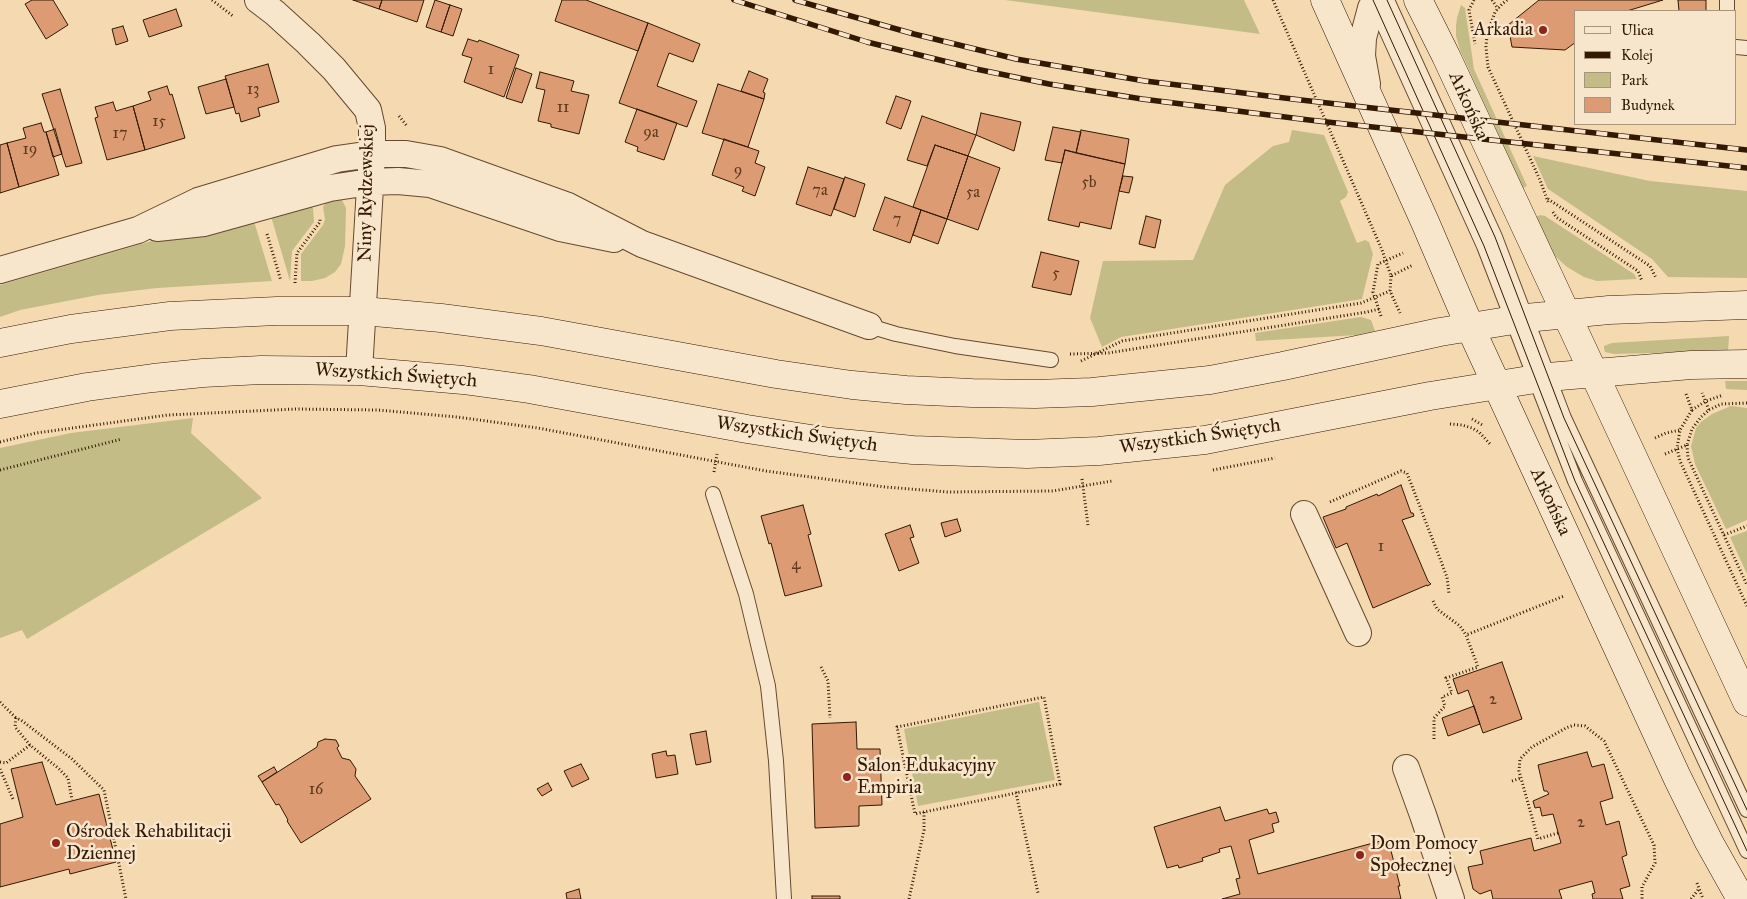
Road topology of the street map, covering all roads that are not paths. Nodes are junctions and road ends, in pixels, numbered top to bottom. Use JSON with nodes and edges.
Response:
{"nodes":[{"id":1,"x":258,"y":0,"type":"edge"},
{"id":2,"x":1325,"y":0,"type":"edge"},
{"id":3,"x":1418,"y":0,"type":"edge"},
{"id":4,"x":1378,"y":1,"type":"edge"},
{"id":5,"x":1371,"y":100,"type":"junction"},
{"id":6,"x":372,"y":154,"type":"junction"},
{"id":7,"x":370,"y":182,"type":"junction"},
{"id":8,"x":138,"y":230,"type":"junction"},
{"id":9,"x":642,"y":244,"type":"junction"},
{"id":10,"x":0,"y":270,"type":"edge"},
{"id":11,"x":1747,"y":305,"type":"edge"},
{"id":12,"x":363,"y":311,"type":"junction"},
{"id":13,"x":1566,"y":314,"type":"junction"},
{"id":14,"x":1519,"y":319,"type":"junction"},
{"id":15,"x":869,"y":326,"type":"joint"},
{"id":16,"x":1470,"y":327,"type":"junction"},
{"id":17,"x":0,"y":343,"type":"edge"},
{"id":18,"x":1051,"y":360,"type":"road end"},
{"id":19,"x":1747,"y":364,"type":"edge"},
{"id":20,"x":359,"y":371,"type":"junction"},
{"id":21,"x":1593,"y":373,"type":"junction"},
{"id":22,"x":1541,"y":378,"type":"junction"},
{"id":23,"x":1496,"y":384,"type":"junction"},
{"id":24,"x":0,"y":404,"type":"edge"},
{"id":25,"x":713,"y":494,"type":"dead end"},
{"id":26,"x":1304,"y":514,"type":"road end"},
{"id":27,"x":1358,"y":633,"type":"dead end"},
{"id":28,"x":1747,"y":702,"type":"edge"},
{"id":29,"x":1406,"y":768,"type":"dead end"},
{"id":30,"x":1747,"y":810,"type":"edge"},
{"id":31,"x":1747,"y":851,"type":"edge"},
{"id":32,"x":784,"y":899,"type":"edge"},
{"id":33,"x":1451,"y":899,"type":"edge"},
{"id":34,"x":1741,"y":899,"type":"edge"}],
"edges":[{"from":1,"to":6,"type":"street","name":"Niny Rydzewskiej"},
{"from":2,"to":5,"type":"street","name":"Arkońska"},
{"from":3,"to":13,"type":"street","name":"Arkońska"},
{"from":4,"to":5,"type":"street"},
{"from":4,"to":14,"type":"lane"},
{"from":5,"to":16,"type":"street","name":"Arkońska"},
{"from":6,"to":7,"type":"street","name":"Niny Rydzewskiej"},
{"from":6,"to":8,"type":"street"},
{"from":6,"to":9,"type":"street"},
{"from":7,"to":8,"type":"street"},
{"from":7,"to":9,"type":"street"},
{"from":7,"to":12,"type":"street","name":"Niny Rydzewskiej"},
{"from":8,"to":10,"type":"street"},
{"from":9,"to":15,"type":"street"},
{"from":11,"to":13,"type":"street"},
{"from":12,"to":16,"type":"street"},
{"from":12,"to":17,"type":"street"},
{"from":12,"to":20,"type":"street","name":"Niny Rydzewskiej"},
{"from":13,"to":14,"type":"street"},
{"from":13,"to":21,"type":"street","name":"Arkońska"},
{"from":14,"to":16,"type":"street"},
{"from":14,"to":22,"type":"lane"},
{"from":15,"to":18,"type":"lane"},
{"from":16,"to":23,"type":"street","name":"Arkońska"},
{"from":19,"to":21,"type":"street","name":"Wszystkich Świętych"},
{"from":20,"to":23,"type":"street","name":"Wszystkich Świętych"},
{"from":20,"to":24,"type":"street","name":"Wszystkich Świętych"},
{"from":21,"to":22,"type":"street","name":"Wszystkich Świętych"},
{"from":21,"to":28,"type":"street","name":"Arkońska"},
{"from":22,"to":23,"type":"street","name":"Wszystkich Świętych"},
{"from":22,"to":30,"type":"lane"},
{"from":22,"to":31,"type":"lane"},
{"from":23,"to":34,"type":"street","name":"Arkońska"},
{"from":25,"to":32,"type":"lane"},
{"from":26,"to":27,"type":"street"},
{"from":29,"to":33,"type":"street"}]}
